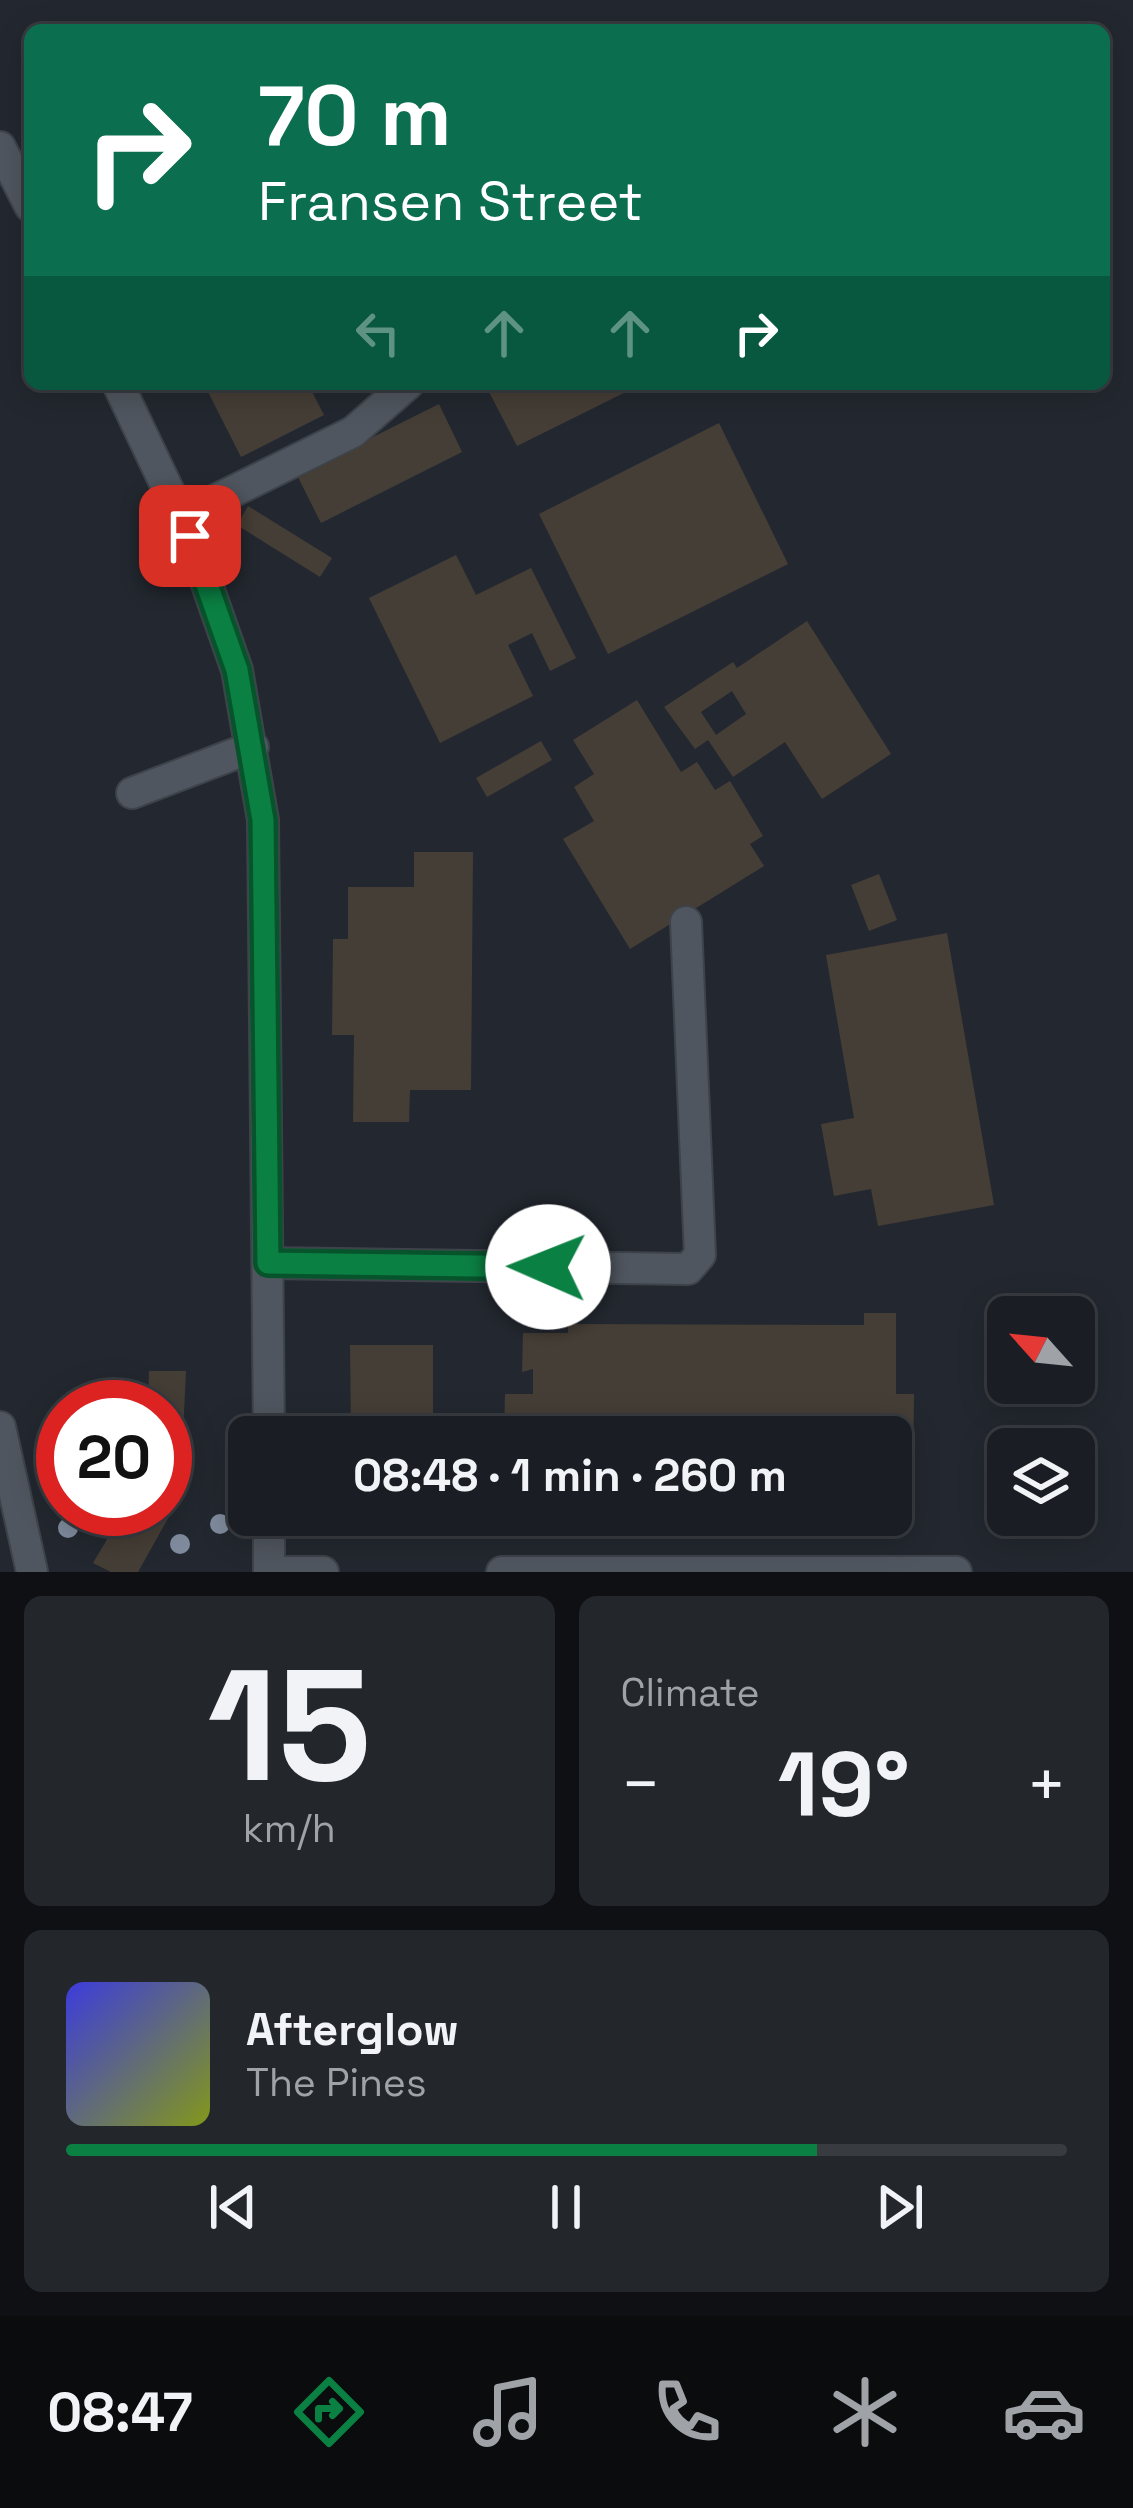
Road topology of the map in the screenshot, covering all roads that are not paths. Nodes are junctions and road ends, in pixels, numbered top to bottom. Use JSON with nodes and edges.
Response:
{"nodes":[{"id":1,"x":0,"y":147,"type":"edge"},
{"id":2,"x":24,"y":194,"type":"edge"},
{"id":3,"x":121,"y":390,"type":"edge"},
{"id":4,"x":401,"y":390,"type":"edge"},
{"id":5,"x":181,"y":517,"type":"junction"},
{"id":6,"x":253,"y":747,"type":"junction"},
{"id":7,"x":132,"y":793,"type":"dead end"},
{"id":8,"x":686,"y":922,"type":"dead end"},
{"id":9,"x":268,"y":1263,"type":"junction"},
{"id":10,"x":268,"y":1416,"type":"edge"},
{"id":11,"x":0,"y":1427,"type":"edge"},
{"id":12,"x":269,"y":1536,"type":"edge"},
{"id":13,"x":32,"y":1572,"type":"edge"},
{"id":14,"x":269,"y":1572,"type":"edge"},
{"id":15,"x":323,"y":1572,"type":"edge"},
{"id":16,"x":502,"y":1572,"type":"edge"},
{"id":17,"x":956,"y":1572,"type":"edge"}],
"edges":[{"from":1,"to":2,"type":"street"},
{"from":3,"to":5,"type":"street"},
{"from":4,"to":5,"type":"street"},
{"from":5,"to":6,"type":"street"},
{"from":6,"to":7,"type":"street"},
{"from":6,"to":9,"type":"street"},
{"from":8,"to":9,"type":"street"},
{"from":9,"to":10,"type":"street"},
{"from":11,"to":13,"type":"street"},
{"from":12,"to":14,"type":"street"},
{"from":14,"to":15,"type":"street"},
{"from":16,"to":17,"type":"street"}]}
